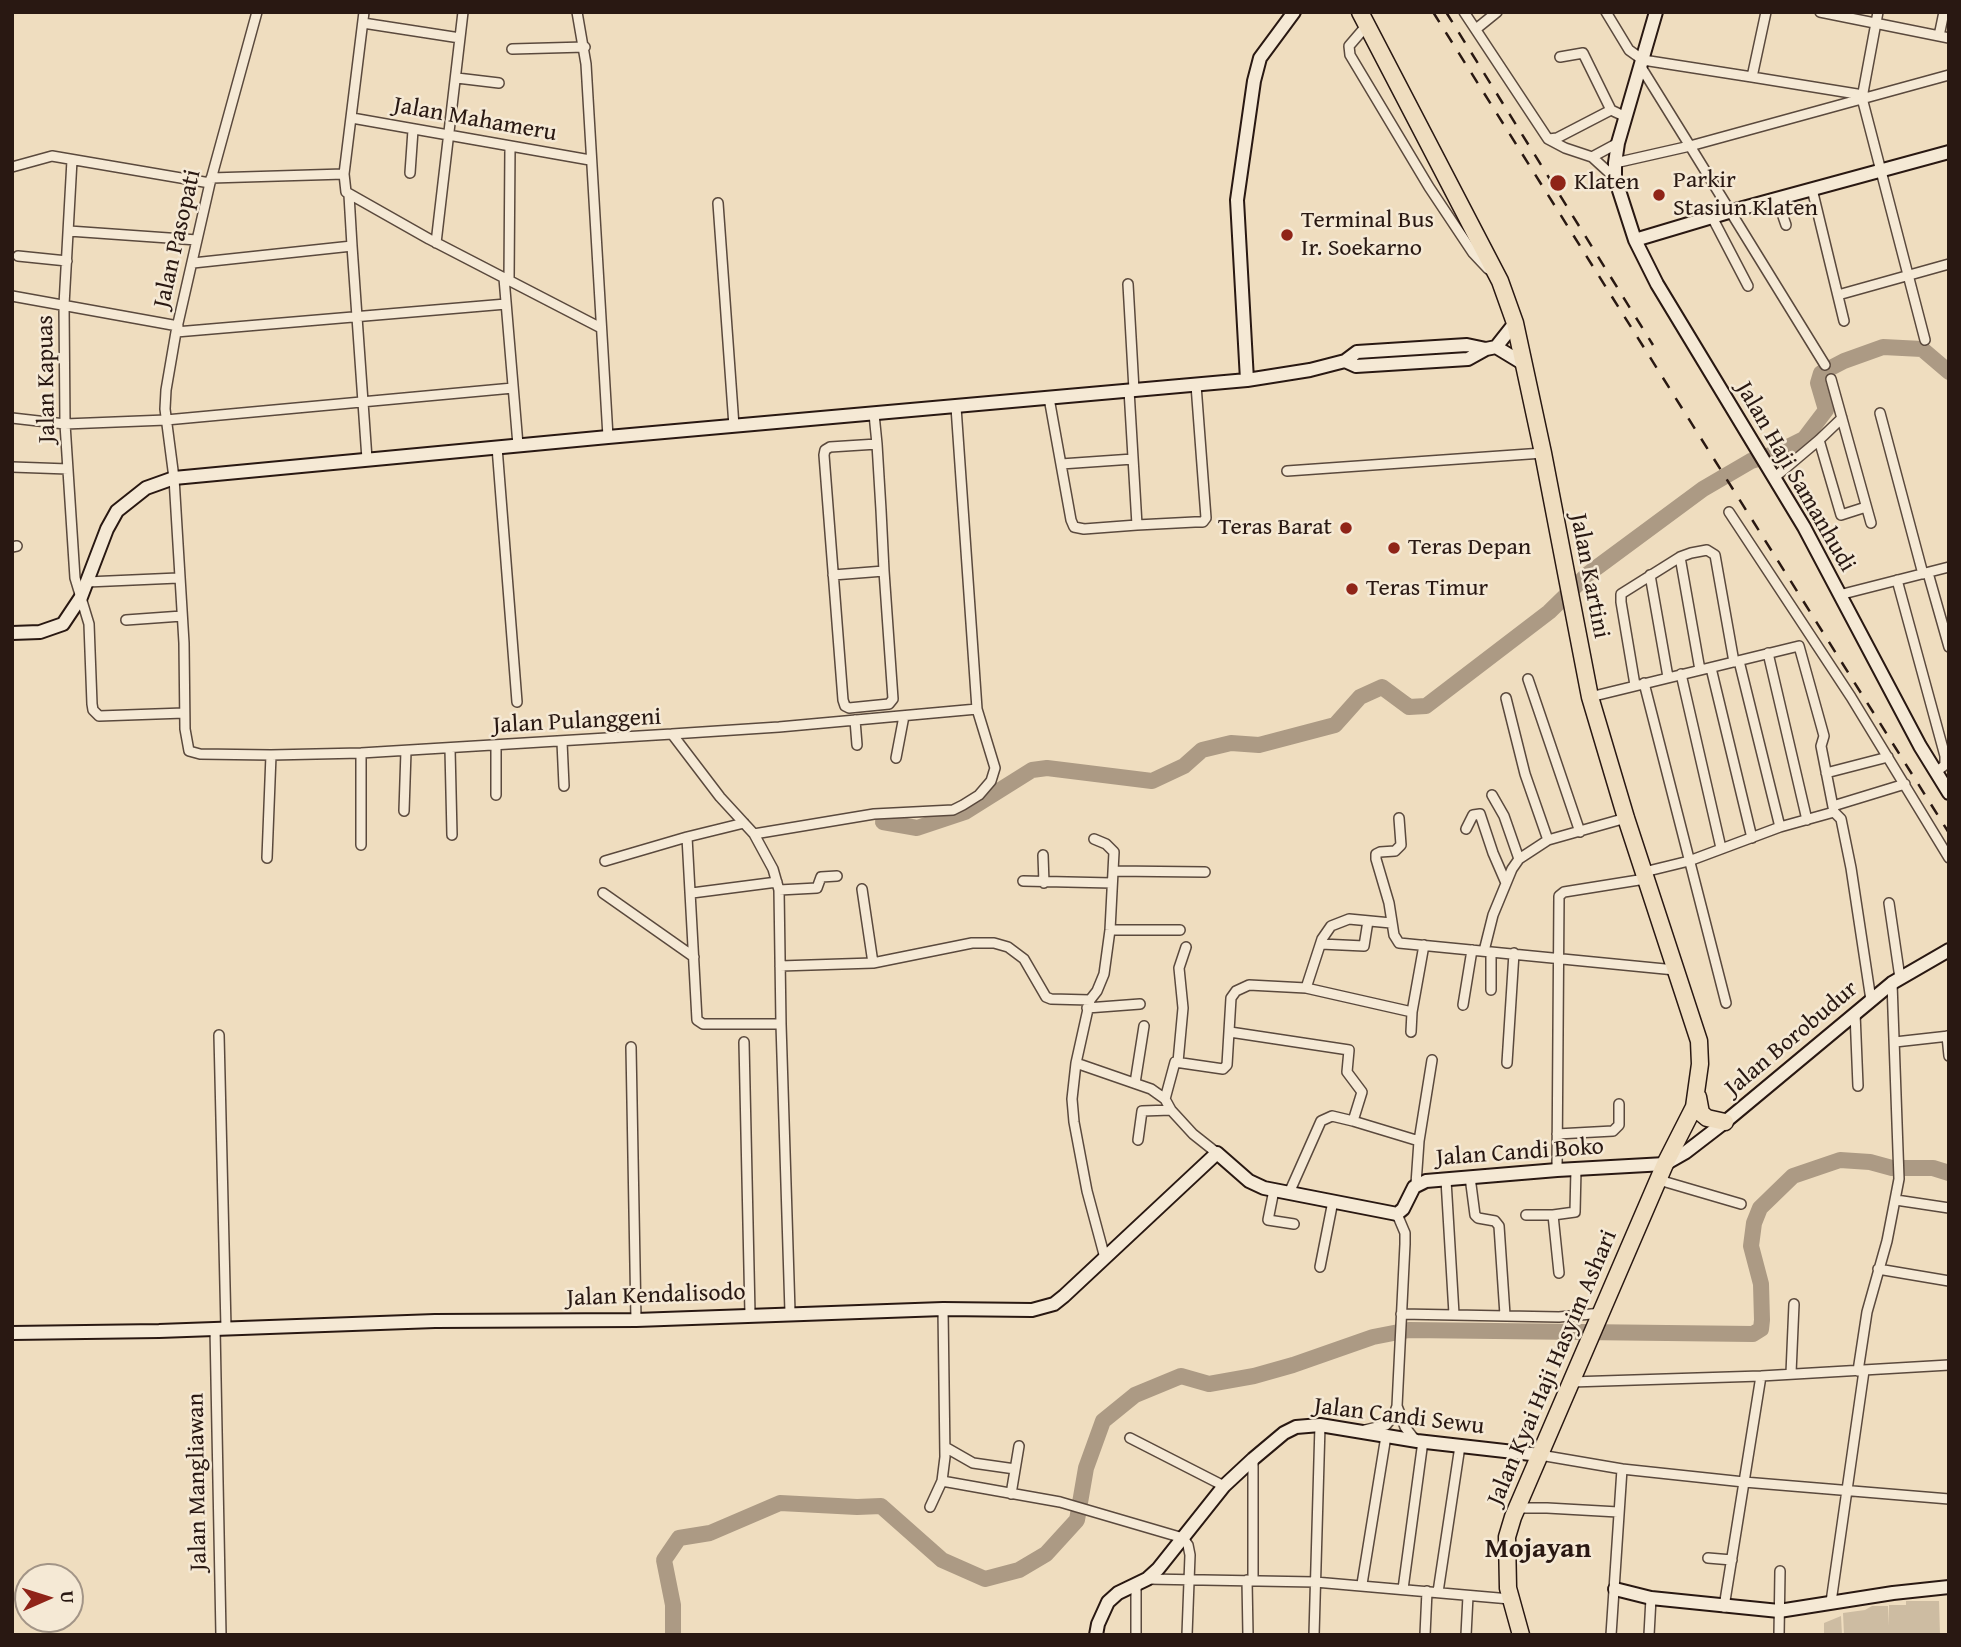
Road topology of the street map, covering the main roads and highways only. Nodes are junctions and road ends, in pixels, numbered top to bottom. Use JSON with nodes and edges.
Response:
{"nodes":[{"id":1,"x":1364,"y":19,"type":"edge"},
{"id":2,"x":1698,"y":1087,"type":"junction"},
{"id":3,"x":1725,"y":1122,"type":"road end"},
{"id":4,"x":1665,"y":1164,"type":"joint"},
{"id":5,"x":1521,"y":1635,"type":"edge"}],
"edges":[{"from":1,"to":2,"type":"highway","name":"Jalan Kartini"},
{"from":2,"to":3,"type":"highway"},
{"from":2,"to":4,"type":"highway","name":"Jalan Kartini"},
{"from":4,"to":5,"type":"highway","name":"Jalan Kyai Haji Hasyim Ashari"}]}
